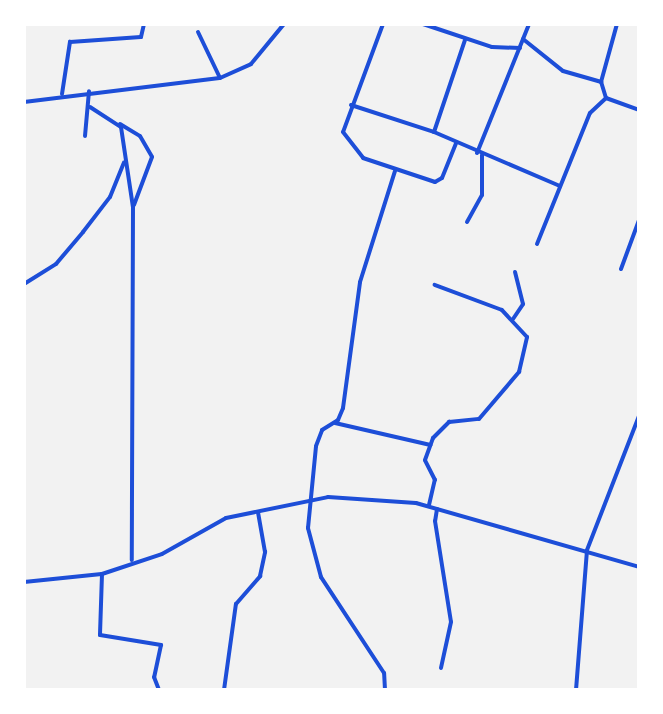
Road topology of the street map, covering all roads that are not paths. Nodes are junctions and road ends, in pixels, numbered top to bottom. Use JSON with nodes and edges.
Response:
{"nodes":[{"id":1,"x":144,"y":24,"type":"edge"},
{"id":2,"x":284,"y":24,"type":"edge"},
{"id":3,"x":383,"y":24,"type":"edge"},
{"id":4,"x":423,"y":24,"type":"edge"},
{"id":5,"x":529,"y":24,"type":"edge"},
{"id":6,"x":617,"y":24,"type":"edge"},
{"id":7,"x":436,"y":26,"type":"edge"},
{"id":8,"x":198,"y":32,"type":"dead end"},
{"id":9,"x":523,"y":39,"type":"junction"},
{"id":10,"x":465,"y":40,"type":"junction"},
{"id":11,"x":520,"y":48,"type":"junction"},
{"id":12,"x":220,"y":78,"type":"junction"},
{"id":13,"x":601,"y":82,"type":"junction"},
{"id":14,"x":89,"y":91,"type":"junction"},
{"id":15,"x":62,"y":94,"type":"junction"},
{"id":16,"x":606,"y":98,"type":"junction"},
{"id":17,"x":24,"y":102,"type":"edge"},
{"id":18,"x":351,"y":105,"type":"junction"},
{"id":19,"x":90,"y":107,"type":"junction"},
{"id":20,"x":639,"y":110,"type":"edge"},
{"id":21,"x":119,"y":124,"type":"junction"},
{"id":22,"x":434,"y":132,"type":"junction"},
{"id":23,"x":85,"y":136,"type":"dead end"},
{"id":24,"x":456,"y":143,"type":"junction"},
{"id":25,"x":480,"y":154,"type":"junction"},
{"id":26,"x":125,"y":160,"type":"junction"},
{"id":27,"x":395,"y":171,"type":"junction"},
{"id":28,"x":560,"y":186,"type":"junction"},
{"id":29,"x":133,"y":207,"type":"junction"},
{"id":30,"x":639,"y":220,"type":"edge"},
{"id":31,"x":467,"y":222,"type":"dead end"},
{"id":32,"x":537,"y":244,"type":"dead end"},
{"id":33,"x":621,"y":269,"type":"dead end"},
{"id":34,"x":515,"y":272,"type":"dead end"},
{"id":35,"x":24,"y":284,"type":"edge"},
{"id":36,"x":435,"y":285,"type":"dead end"},
{"id":37,"x":513,"y":319,"type":"junction"},
{"id":38,"x":639,"y":416,"type":"edge"},
{"id":39,"x":333,"y":422,"type":"junction"},
{"id":40,"x":430,"y":445,"type":"junction"},
{"id":41,"x":309,"y":501,"type":"junction"},
{"id":42,"x":429,"y":506,"type":"junction"},
{"id":43,"x":437,"y":509,"type":"junction"},
{"id":44,"x":258,"y":513,"type":"junction"},
{"id":45,"x":587,"y":550,"type":"junction"},
{"id":46,"x":132,"y":560,"type":"junction"},
{"id":47,"x":639,"y":567,"type":"edge"},
{"id":48,"x":102,"y":574,"type":"junction"},
{"id":49,"x":24,"y":582,"type":"edge"},
{"id":50,"x":441,"y":668,"type":"dead end"},
{"id":51,"x":159,"y":690,"type":"edge"},
{"id":52,"x":224,"y":690,"type":"edge"},
{"id":53,"x":385,"y":690,"type":"edge"},
{"id":54,"x":576,"y":690,"type":"edge"}],
"edges":[{"from":1,"to":15,"type":"street"},
{"from":2,"to":12,"type":"street"},
{"from":3,"to":18,"type":"street"},
{"from":4,"to":7,"type":"street"},
{"from":5,"to":9,"type":"street"},
{"from":6,"to":13,"type":"street"},
{"from":7,"to":10,"type":"street"},
{"from":8,"to":12,"type":"street"},
{"from":9,"to":11,"type":"street"},
{"from":9,"to":13,"type":"street"},
{"from":10,"to":11,"type":"street"},
{"from":10,"to":22,"type":"street"},
{"from":11,"to":25,"type":"street"},
{"from":12,"to":14,"type":"street"},
{"from":13,"to":16,"type":"street"},
{"from":14,"to":15,"type":"street"},
{"from":14,"to":19,"type":"street"},
{"from":15,"to":17,"type":"street"},
{"from":16,"to":20,"type":"street"},
{"from":16,"to":28,"type":"street"},
{"from":18,"to":22,"type":"street"},
{"from":18,"to":27,"type":"street"},
{"from":19,"to":21,"type":"street"},
{"from":19,"to":23,"type":"street"},
{"from":21,"to":26,"type":"street"},
{"from":21,"to":29,"type":"street"},
{"from":22,"to":24,"type":"street"},
{"from":24,"to":25,"type":"street"},
{"from":24,"to":27,"type":"street"},
{"from":25,"to":28,"type":"street"},
{"from":25,"to":31,"type":"street"},
{"from":26,"to":29,"type":"street"},
{"from":26,"to":35,"type":"street"},
{"from":27,"to":39,"type":"street"},
{"from":28,"to":32,"type":"street"},
{"from":29,"to":46,"type":"street"},
{"from":30,"to":33,"type":"street"},
{"from":34,"to":37,"type":"street"},
{"from":36,"to":37,"type":"street"},
{"from":37,"to":40,"type":"street"},
{"from":38,"to":45,"type":"street"},
{"from":39,"to":40,"type":"street"},
{"from":39,"to":41,"type":"street"},
{"from":40,"to":42,"type":"street"},
{"from":41,"to":42,"type":"street"},
{"from":41,"to":44,"type":"street"},
{"from":41,"to":53,"type":"street"},
{"from":42,"to":43,"type":"street"},
{"from":43,"to":45,"type":"street"},
{"from":43,"to":50,"type":"street"},
{"from":44,"to":46,"type":"street"},
{"from":44,"to":52,"type":"street"},
{"from":45,"to":47,"type":"street"},
{"from":45,"to":54,"type":"street"},
{"from":46,"to":48,"type":"street"},
{"from":48,"to":49,"type":"street"},
{"from":48,"to":51,"type":"street"}]}
